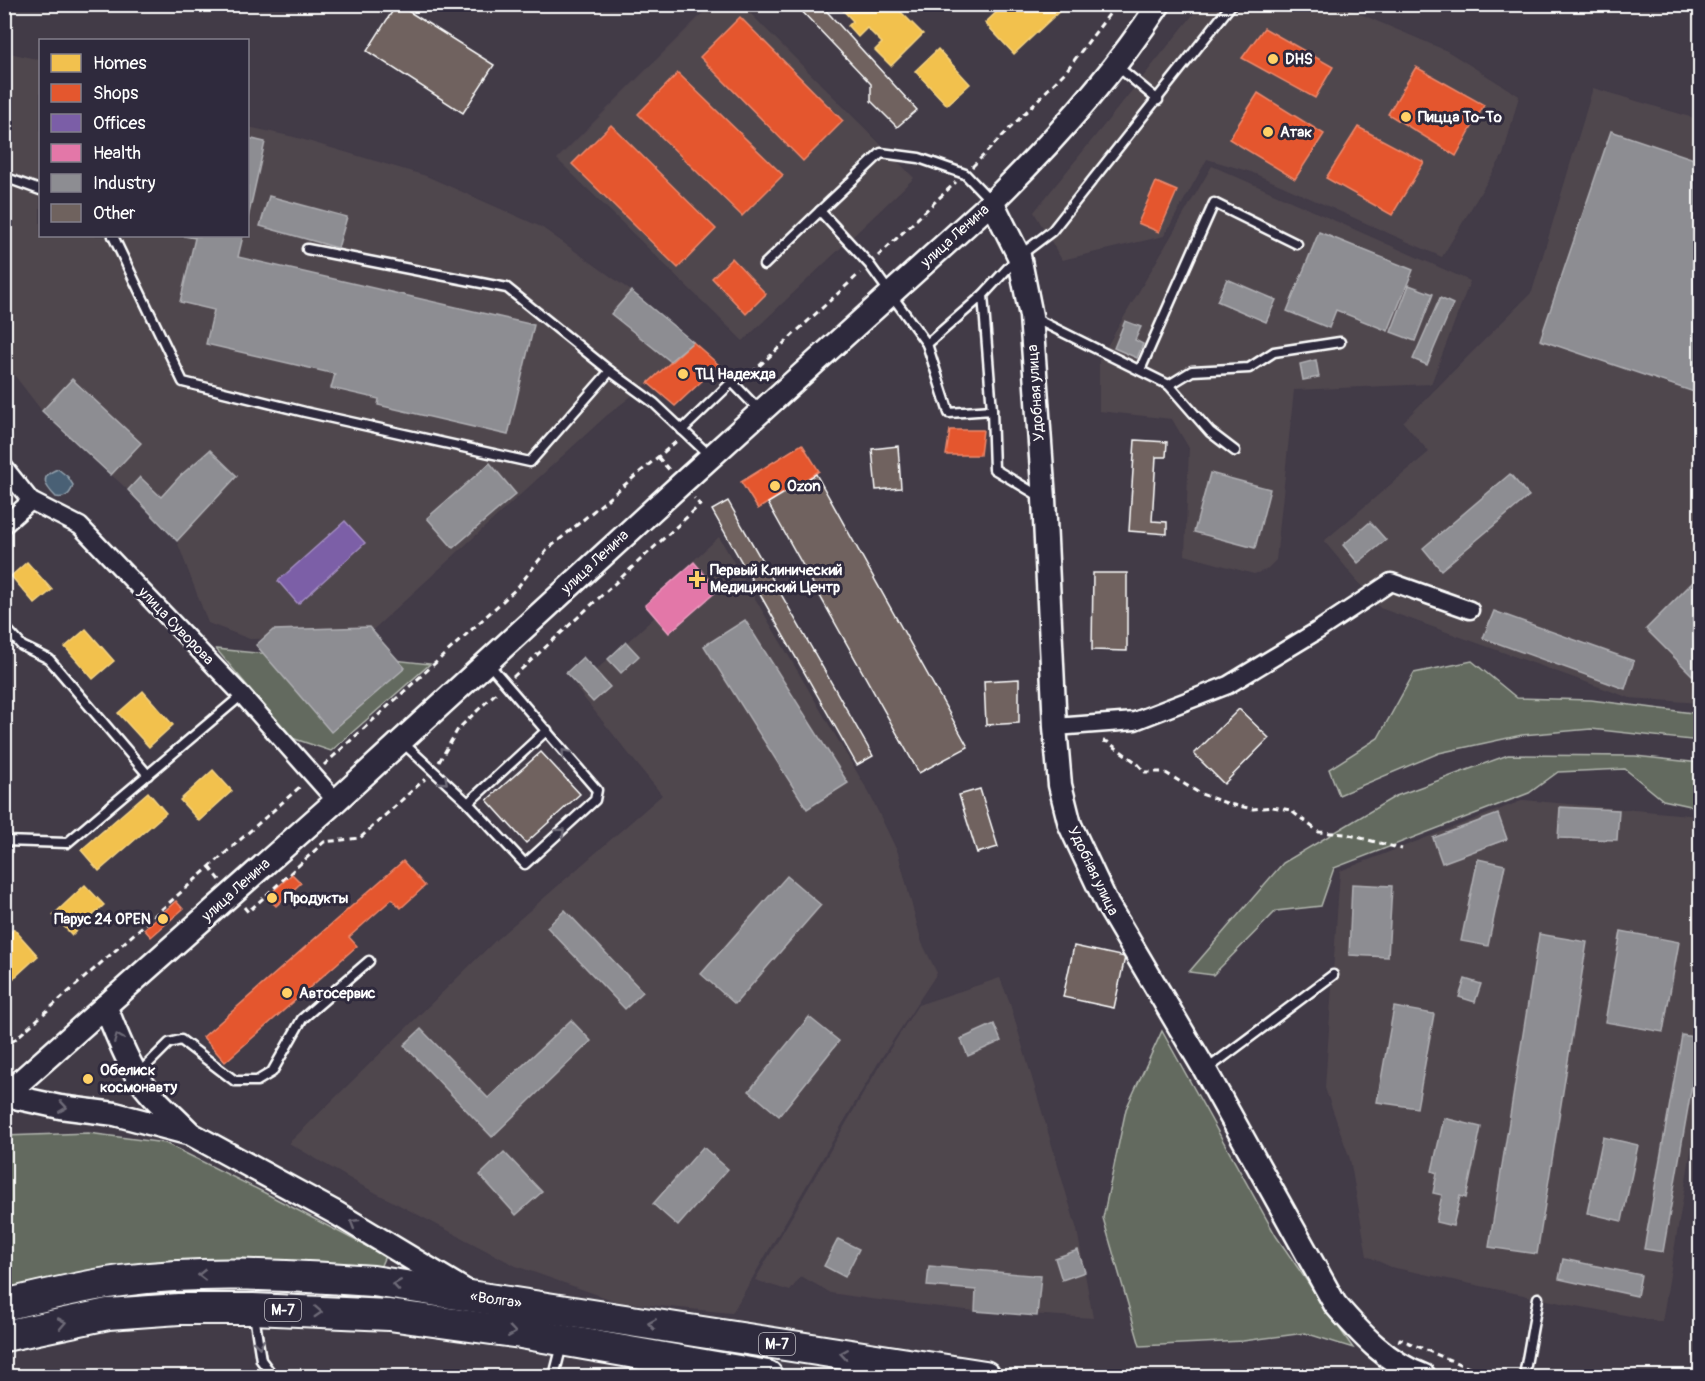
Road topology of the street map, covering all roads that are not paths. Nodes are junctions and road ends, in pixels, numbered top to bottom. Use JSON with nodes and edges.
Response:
{"nodes":[{"id":1,"x":1159,"y":4,"type":"edge"},
{"id":2,"x":1232,"y":4,"type":"edge"},
{"id":3,"x":1116,"y":66,"type":"junction"},
{"id":4,"x":1158,"y":100,"type":"junction"},
{"id":5,"x":4,"y":177,"type":"edge"},
{"id":6,"x":39,"y":190,"type":"edge"},
{"id":7,"x":992,"y":202,"type":"junction"},
{"id":8,"x":820,"y":211,"type":"junction"},
{"id":9,"x":112,"y":237,"type":"edge"},
{"id":10,"x":1297,"y":244,"type":"dead end"},
{"id":11,"x":307,"y":249,"type":"dead end"},
{"id":12,"x":1019,"y":256,"type":"junction"},
{"id":13,"x":764,"y":265,"type":"dead end"},
{"id":14,"x":891,"y":293,"type":"junction"},
{"id":15,"x":983,"y":295,"type":"junction"},
{"id":16,"x":1031,"y":316,"type":"junction"},
{"id":17,"x":1340,"y":342,"type":"dead end"},
{"id":18,"x":927,"y":345,"type":"junction"},
{"id":19,"x":1140,"y":370,"type":"junction"},
{"id":20,"x":610,"y":371,"type":"junction"},
{"id":21,"x":1169,"y":385,"type":"junction"},
{"id":22,"x":992,"y":410,"type":"junction"},
{"id":23,"x":760,"y":411,"type":"junction"},
{"id":24,"x":684,"y":432,"type":"junction"},
{"id":25,"x":1235,"y":451,"type":"dead end"},
{"id":26,"x":710,"y":457,"type":"junction"},
{"id":27,"x":4,"y":467,"type":"edge"},
{"id":28,"x":1044,"y":499,"type":"junction"},
{"id":29,"x":31,"y":501,"type":"junction"},
{"id":30,"x":4,"y":525,"type":"edge"},
{"id":31,"x":1470,"y":610,"type":"dead end"},
{"id":32,"x":4,"y":626,"type":"edge"},
{"id":33,"x":487,"y":662,"type":"junction"},
{"id":34,"x":242,"y":695,"type":"junction"},
{"id":35,"x":1055,"y":727,"type":"junction"},
{"id":36,"x":547,"y":730,"type":"junction"},
{"id":37,"x":401,"y":741,"type":"junction"},
{"id":38,"x":148,"y":775,"type":"junction"},
{"id":39,"x":336,"y":801,"type":"junction"},
{"id":40,"x":468,"y":803,"type":"junction"},
{"id":41,"x":4,"y":841,"type":"edge"},
{"id":42,"x":369,"y":962,"type":"dead end"},
{"id":43,"x":1333,"y":975,"type":"dead end"},
{"id":44,"x":105,"y":1006,"type":"junction"},
{"id":45,"x":1205,"y":1070,"type":"junction"},
{"id":46,"x":136,"y":1076,"type":"junction"},
{"id":47,"x":5,"y":1095,"type":"edge"},
{"id":48,"x":115,"y":1114,"type":"junction"},
{"id":49,"x":191,"y":1134,"type":"junction"},
{"id":50,"x":476,"y":1297,"type":"junction"},
{"id":51,"x":1538,"y":1298,"type":"dead end"},
{"id":52,"x":4,"y":1305,"type":"edge"},
{"id":53,"x":253,"y":1309,"type":"junction"},
{"id":54,"x":4,"y":1336,"type":"edge"},
{"id":55,"x":563,"y":1341,"type":"junction"},
{"id":56,"x":762,"y":1376,"type":"edge"},
{"id":57,"x":273,"y":1377,"type":"edge"},
{"id":58,"x":554,"y":1377,"type":"edge"},
{"id":59,"x":985,"y":1377,"type":"edge"},
{"id":60,"x":1424,"y":1377,"type":"edge"},
{"id":61,"x":1524,"y":1377,"type":"edge"}],
"edges":[{"from":1,"to":3,"type":"main road","name":"улица Ленина"},
{"from":2,"to":4,"type":"lane"},
{"from":3,"to":4,"type":"lane"},
{"from":3,"to":7,"type":"main road","name":"улица Ленина"},
{"from":4,"to":12,"type":"lane"},
{"from":5,"to":6,"type":"lane"},
{"from":7,"to":8,"type":"lane"},
{"from":7,"to":12,"type":"main road","name":"Удобная улица"},
{"from":7,"to":14,"type":"main road","name":"улица Ленина"},
{"from":8,"to":13,"type":"lane"},
{"from":8,"to":14,"type":"lane"},
{"from":9,"to":20,"type":"lane"},
{"from":10,"to":19,"type":"lane"},
{"from":11,"to":20,"type":"lane"},
{"from":12,"to":15,"type":"lane"},
{"from":12,"to":16,"type":"main road","name":"Удобная улица"},
{"from":14,"to":18,"type":"lane"},
{"from":14,"to":23,"type":"main road","name":"улица Ленина"},
{"from":15,"to":18,"type":"lane"},
{"from":15,"to":22,"type":"lane"},
{"from":16,"to":19,"type":"lane"},
{"from":16,"to":28,"type":"main road","name":"Удобная улица"},
{"from":17,"to":21,"type":"lane"},
{"from":18,"to":22,"type":"lane"},
{"from":19,"to":21,"type":"lane"},
{"from":20,"to":24,"type":"lane"},
{"from":21,"to":25,"type":"lane"},
{"from":22,"to":28,"type":"lane"},
{"from":23,"to":24,"type":"lane"},
{"from":23,"to":26,"type":"main road","name":"улица Ленина"},
{"from":24,"to":26,"type":"lane"},
{"from":26,"to":33,"type":"main road","name":"улица Ленина"},
{"from":27,"to":29,"type":"street","name":"улица Суворова"},
{"from":28,"to":35,"type":"main road","name":"Удобная улица"},
{"from":29,"to":30,"type":"street"},
{"from":29,"to":34,"type":"street","name":"улица Суворова"},
{"from":31,"to":35,"type":"street"},
{"from":32,"to":38,"type":"lane"},
{"from":33,"to":36,"type":"lane"},
{"from":33,"to":37,"type":"main road","name":"улица Ленина"},
{"from":34,"to":38,"type":"lane"},
{"from":34,"to":39,"type":"street","name":"улица Суворова"},
{"from":35,"to":45,"type":"main road","name":"Удобная улица"},
{"from":36,"to":40,"type":"lane"},
{"from":40,"to":36,"type":"lane","one_way":true},
{"from":37,"to":39,"type":"main road","name":"улица Ленина"},
{"from":37,"to":40,"type":"lane","one_way":true},
{"from":38,"to":41,"type":"lane"},
{"from":39,"to":44,"type":"main road","name":"улица Ленина"},
{"from":42,"to":46,"type":"lane"},
{"from":43,"to":45,"type":"lane"},
{"from":46,"to":44,"type":"main road","one_way":true},
{"from":44,"to":47,"type":"main road","name":"улица Ленина"},
{"from":45,"to":60,"type":"main road","name":"Удобная улица"},
{"from":46,"to":48,"type":"main road"},
{"from":46,"to":49,"type":"main road"},
{"from":47,"to":48,"type":"main road","one_way":true},
{"from":48,"to":49,"type":"main road"},
{"from":50,"to":49,"type":"main road","one_way":true},
{"from":50,"to":52,"type":"highway","name":"«Волга»","number":"М-7","one_way":true},
{"from":59,"to":50,"type":"highway","name":"«Волга»","number":"М-7","one_way":true},
{"from":51,"to":61,"type":"lane"},
{"from":54,"to":53,"type":"highway","name":"«Волга»","number":"М-7","one_way":true},
{"from":53,"to":55,"type":"highway","name":"«Волга»","number":"М-7","one_way":true},
{"from":53,"to":57,"type":"lane","one_way":true},
{"from":55,"to":56,"type":"highway","name":"«Волга»","number":"М-7"},
{"from":55,"to":58,"type":"lane"}]}
